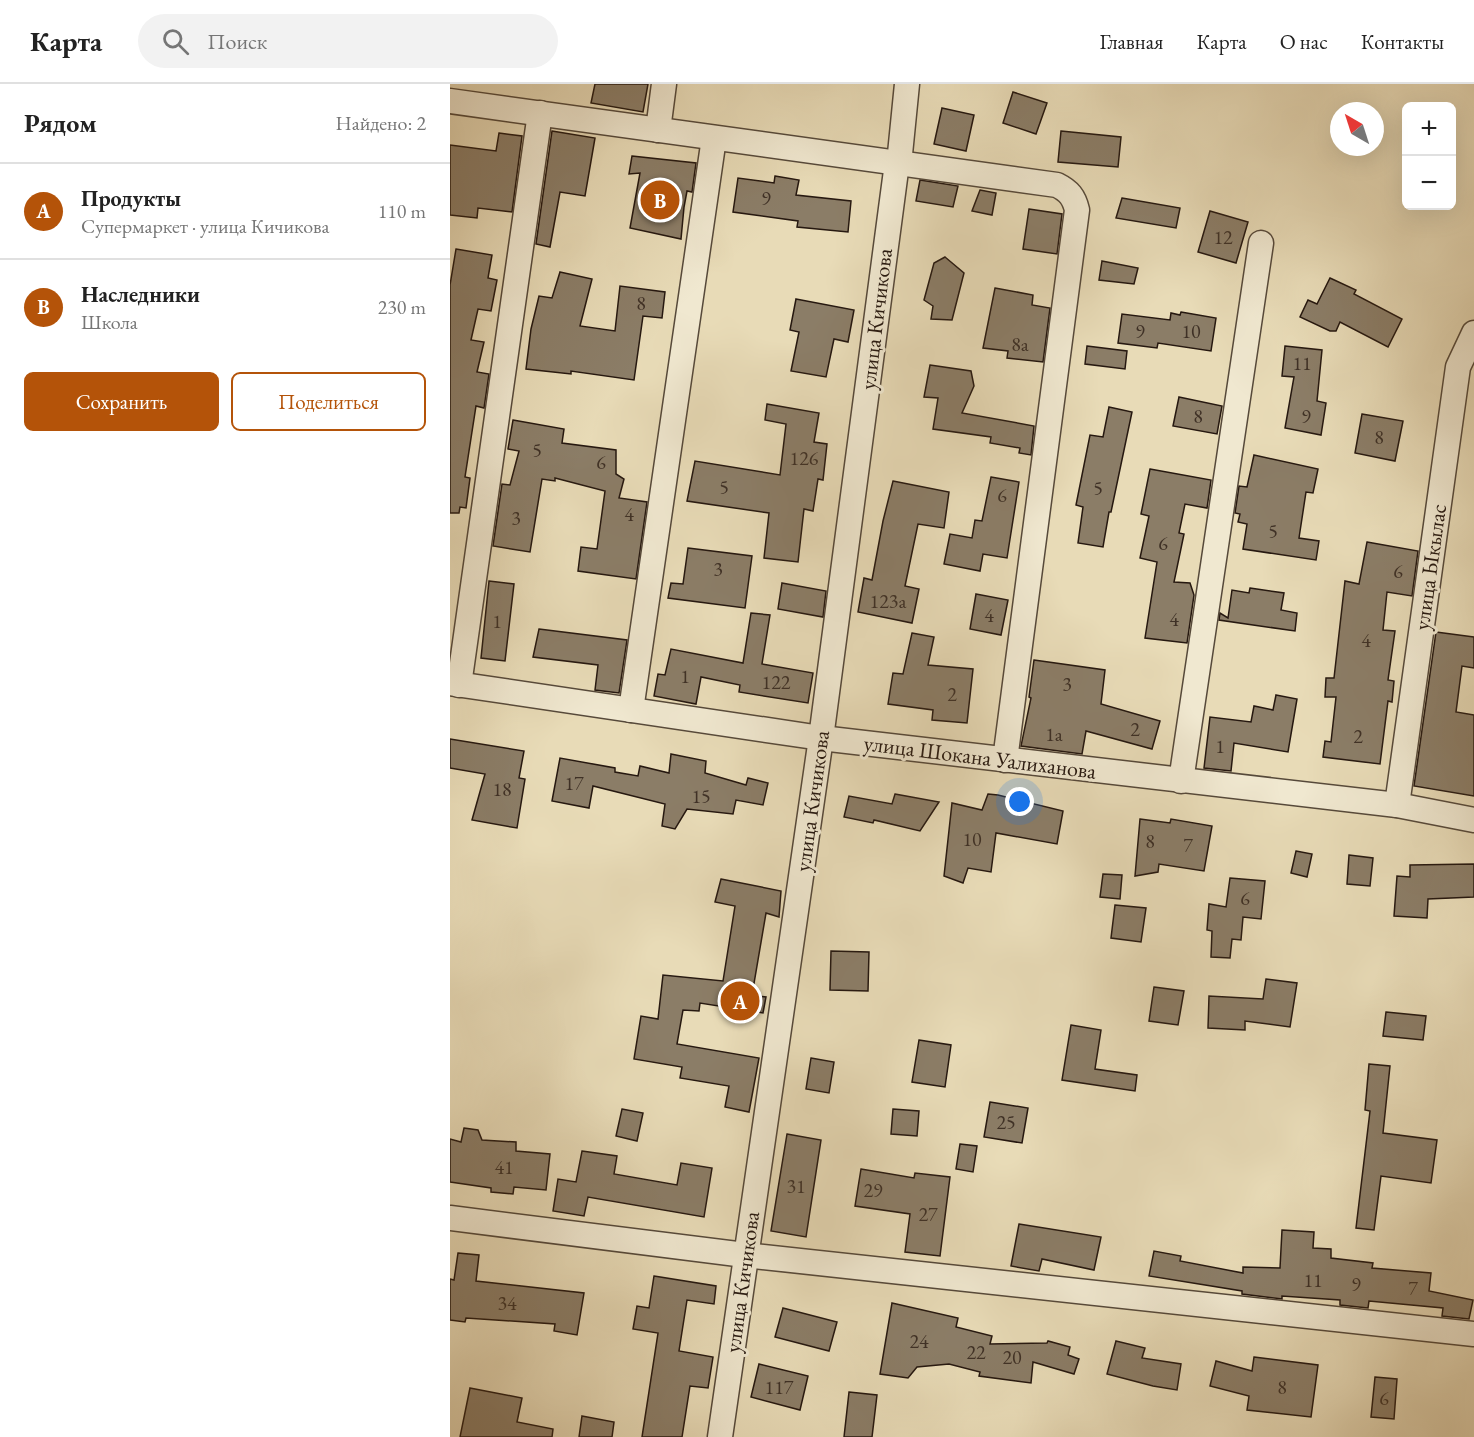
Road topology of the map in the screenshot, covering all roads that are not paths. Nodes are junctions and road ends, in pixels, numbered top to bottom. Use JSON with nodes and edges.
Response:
{"nodes":[{"id":1,"x":663,"y":84,"type":"edge"},
{"id":2,"x":907,"y":84,"type":"edge"},
{"id":3,"x":450,"y":101,"type":"edge"},
{"id":4,"x":540,"y":113,"type":"junction"},
{"id":5,"x":658,"y":130,"type":"junction"},
{"id":6,"x":714,"y":138,"type":"junction"},
{"id":7,"x":898,"y":164,"type":"junction"},
{"id":8,"x":1261,"y":243,"type":"dead end"},
{"id":9,"x":1474,"y":333,"type":"edge"},
{"id":10,"x":454,"y":684,"type":"edge"},
{"id":11,"x":631,"y":710,"type":"junction"},
{"id":12,"x":821,"y":738,"type":"junction"},
{"id":13,"x":1005,"y":760,"type":"junction"},
{"id":14,"x":1181,"y":781,"type":"junction"},
{"id":15,"x":1397,"y":806,"type":"junction"},
{"id":16,"x":1474,"y":820,"type":"edge"},
{"id":17,"x":450,"y":1218,"type":"edge"},
{"id":18,"x":745,"y":1255,"type":"junction"},
{"id":19,"x":1474,"y":1334,"type":"edge"},
{"id":20,"x":720,"y":1437,"type":"edge"}],
"edges":[{"from":1,"to":5,"type":"street"},
{"from":2,"to":7,"type":"street","name":"улица Кичикова"},
{"from":3,"to":4,"type":"street"},
{"from":4,"to":5,"type":"street"},
{"from":4,"to":10,"type":"street"},
{"from":5,"to":6,"type":"street"},
{"from":6,"to":7,"type":"street"},
{"from":6,"to":11,"type":"street"},
{"from":7,"to":12,"type":"street","name":"улица Кичикова"},
{"from":7,"to":13,"type":"street"},
{"from":8,"to":14,"type":"street"},
{"from":9,"to":15,"type":"street","name":"улица Ыкылас"},
{"from":10,"to":11,"type":"street","name":"улица Шокана Уалиханова"},
{"from":11,"to":12,"type":"street","name":"улица Шокана Уалиханова"},
{"from":12,"to":13,"type":"street","name":"улица Шокана Уалиханова"},
{"from":12,"to":18,"type":"street","name":"улица Кичикова"},
{"from":13,"to":14,"type":"street","name":"улица Шокана Уалиханова"},
{"from":14,"to":15,"type":"street","name":"улица Шокана Уалиханова"},
{"from":15,"to":16,"type":"street","name":"улица Шокана Уалиханова"},
{"from":17,"to":18,"type":"street"},
{"from":18,"to":19,"type":"street"},
{"from":18,"to":20,"type":"street","name":"улица Кичикова"}]}
